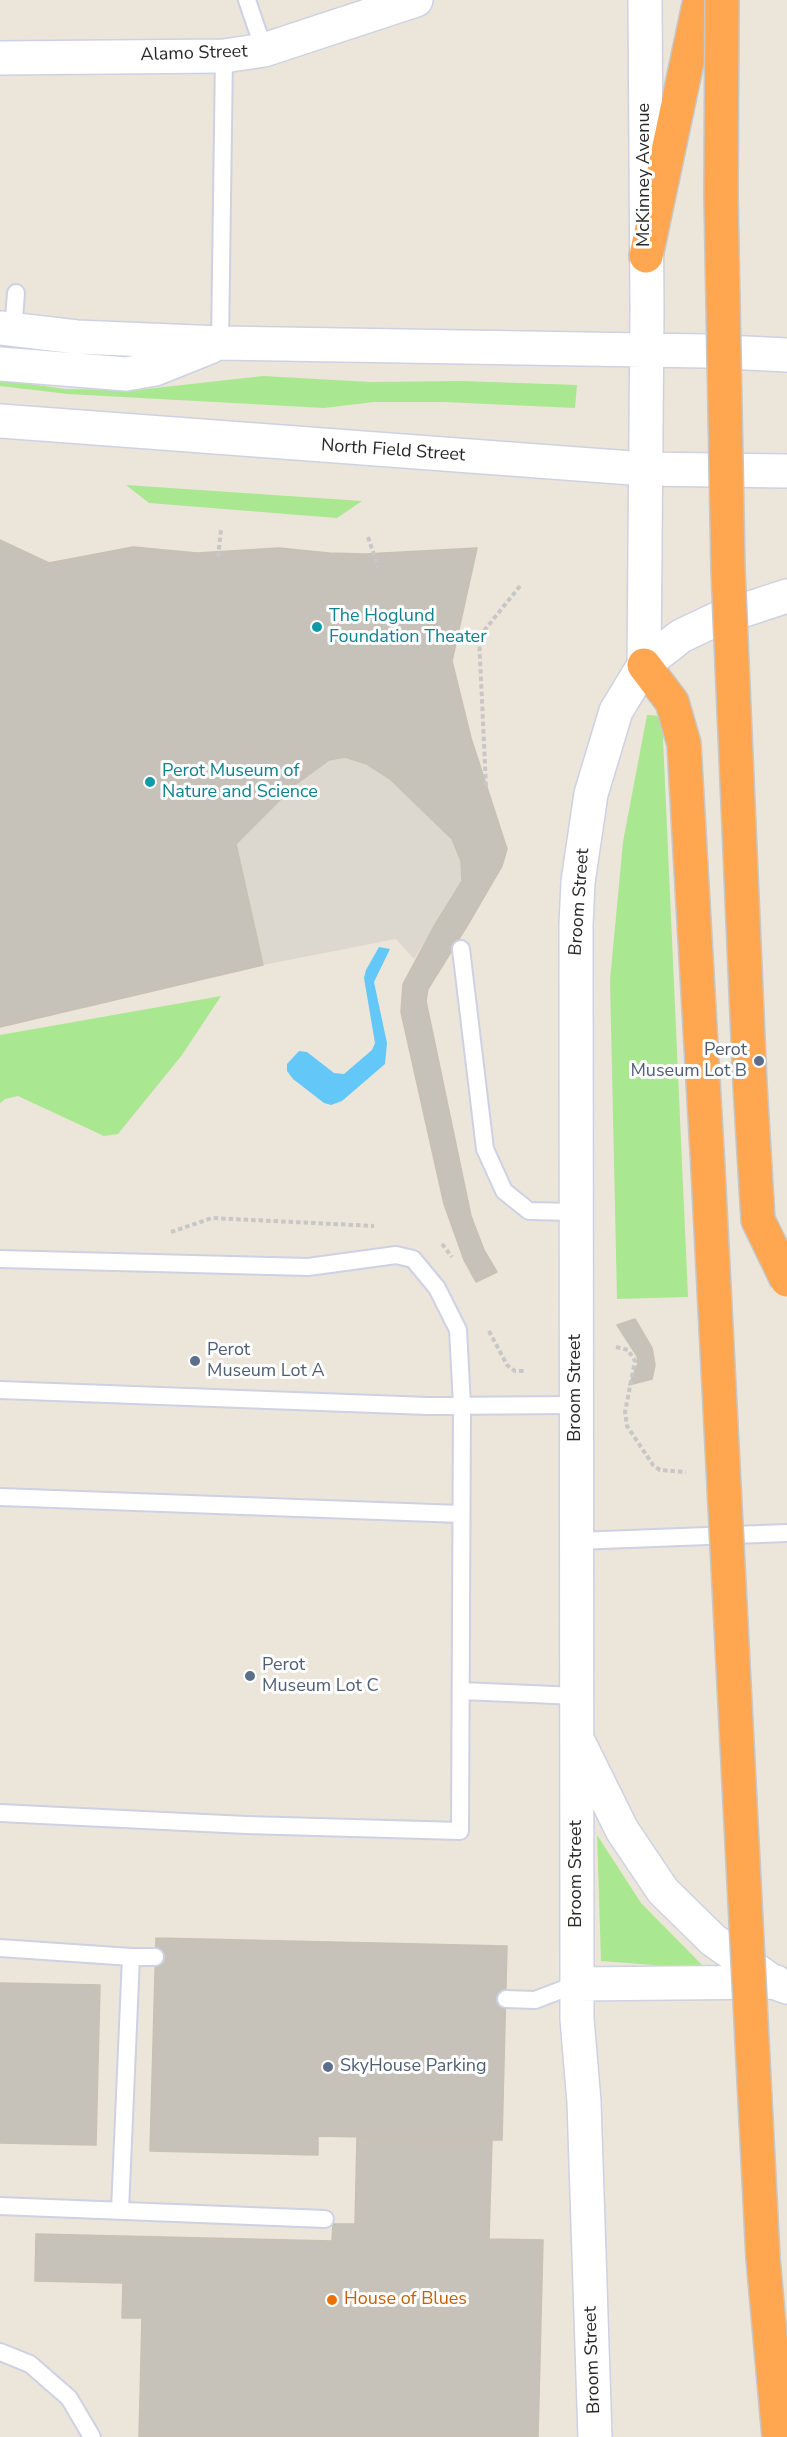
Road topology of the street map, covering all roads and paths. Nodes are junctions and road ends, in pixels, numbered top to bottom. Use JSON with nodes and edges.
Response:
{"nodes":[{"id":1,"x":247,"y":0,"type":"edge"},
{"id":2,"x":416,"y":0,"type":"edge"},
{"id":3,"x":645,"y":0,"type":"edge"},
{"id":4,"x":700,"y":0,"type":"edge"},
{"id":5,"x":722,"y":0,"type":"edge"},
{"id":6,"x":264,"y":50,"type":"junction"},
{"id":7,"x":224,"y":56,"type":"junction"},
{"id":8,"x":0,"y":58,"type":"edge"},
{"id":9,"x":646,"y":256,"type":"junction"},
{"id":10,"x":16,"y":293,"type":"dead end"},
{"id":11,"x":7,"y":329,"type":"edge"},
{"id":12,"x":220,"y":343,"type":"junction"},
{"id":13,"x":647,"y":351,"type":"junction"},
{"id":14,"x":787,"y":355,"type":"edge"},
{"id":15,"x":0,"y":364,"type":"edge"},
{"id":16,"x":0,"y":421,"type":"edge"},
{"id":17,"x":645,"y":469,"type":"junction"},
{"id":18,"x":787,"y":471,"type":"edge"},
{"id":19,"x":221,"y":530,"type":"dead end"},
{"id":20,"x":368,"y":537,"type":"dead end"},
{"id":21,"x":218,"y":557,"type":"dead end"},
{"id":22,"x":378,"y":567,"type":"dead end"},
{"id":23,"x":520,"y":586,"type":"dead end"},
{"id":24,"x":787,"y":596,"type":"edge"},
{"id":25,"x":644,"y":665,"type":"junction"},
{"id":26,"x":486,"y":786,"type":"dead end"},
{"id":27,"x":461,"y":949,"type":"dead end"},
{"id":28,"x":576,"y":1212,"type":"junction"},
{"id":29,"x":0,"y":1259,"type":"edge"},
{"id":30,"x":787,"y":1280,"type":"edge"},
{"id":31,"x":487,"y":1326,"type":"dead end"},
{"id":32,"x":616,"y":1347,"type":"dead end"},
{"id":33,"x":525,"y":1371,"type":"dead end"},
{"id":34,"x":0,"y":1390,"type":"edge"},
{"id":35,"x":462,"y":1405,"type":"junction"},
{"id":36,"x":576,"y":1406,"type":"junction"},
{"id":37,"x":694,"y":1473,"type":"dead end"},
{"id":38,"x":0,"y":1497,"type":"edge"},
{"id":39,"x":460,"y":1515,"type":"junction"},
{"id":40,"x":787,"y":1533,"type":"edge"},
{"id":41,"x":576,"y":1540,"type":"junction"},
{"id":42,"x":462,"y":1691,"type":"junction"},
{"id":43,"x":577,"y":1696,"type":"junction"},
{"id":44,"x":577,"y":1738,"type":"junction"},
{"id":45,"x":0,"y":1813,"type":"edge"},
{"id":46,"x":0,"y":1948,"type":"edge"},
{"id":47,"x":131,"y":1957,"type":"junction"},
{"id":48,"x":155,"y":1957,"type":"dead end"},
{"id":49,"x":577,"y":1984,"type":"junction"},
{"id":50,"x":782,"y":1984,"type":"edge"},
{"id":51,"x":506,"y":1999,"type":"dead end"},
{"id":52,"x":0,"y":2206,"type":"edge"},
{"id":53,"x":120,"y":2210,"type":"junction"},
{"id":54,"x":325,"y":2219,"type":"dead end"},
{"id":55,"x":0,"y":2352,"type":"edge"},
{"id":56,"x":92,"y":2437,"type":"edge"},
{"id":57,"x":596,"y":2437,"type":"edge"},
{"id":58,"x":779,"y":2437,"type":"edge"}],
"edges":[{"from":1,"to":6,"type":"lane"},
{"from":2,"to":6,"type":"main road","name":"Alamo Street"},
{"from":3,"to":9,"type":"main road","name":"McKinney Avenue"},
{"from":4,"to":9,"type":"highway"},
{"from":5,"to":30,"type":"highway","bridge":true},
{"from":6,"to":7,"type":"main road","name":"Alamo Street"},
{"from":7,"to":8,"type":"main road","name":"Alamo Street"},
{"from":7,"to":12,"type":"lane"},
{"from":9,"to":13,"type":"main road","name":"McKinney Avenue"},
{"from":10,"to":11,"type":"lane"},
{"from":11,"to":12,"type":"main road"},
{"from":12,"to":13,"type":"main road"},
{"from":12,"to":15,"type":"main road"},
{"from":13,"to":14,"type":"main road"},
{"from":13,"to":17,"type":"main road"},
{"from":16,"to":17,"type":"main road","name":"North Field Street"},
{"from":17,"to":18,"type":"main road","name":"North Field Street"},
{"from":17,"to":25,"type":"main road"},
{"from":19,"to":21,"type":"path"},
{"from":20,"to":22,"type":"path"},
{"from":23,"to":26,"type":"path"},
{"from":24,"to":25,"type":"main road"},
{"from":25,"to":28,"type":"main road","name":"Broom Street"},
{"from":25,"to":58,"type":"highway","bridge":true},
{"from":27,"to":28,"type":"lane"},
{"from":28,"to":36,"type":"main road","name":"Broom Street"},
{"from":29,"to":35,"type":"lane"},
{"from":31,"to":33,"type":"path"},
{"from":32,"to":37,"type":"path"},
{"from":34,"to":35,"type":"lane"},
{"from":35,"to":36,"type":"lane"},
{"from":35,"to":39,"type":"lane"},
{"from":36,"to":41,"type":"main road","name":"Broom Street"},
{"from":38,"to":39,"type":"lane"},
{"from":39,"to":42,"type":"lane"},
{"from":40,"to":41,"type":"lane"},
{"from":41,"to":43,"type":"main road","name":"Broom Street"},
{"from":42,"to":43,"type":"lane"},
{"from":42,"to":45,"type":"lane"},
{"from":43,"to":44,"type":"main road","name":"Broom Street"},
{"from":44,"to":49,"type":"main road","name":"Broom Street"},
{"from":44,"to":50,"type":"main road"},
{"from":46,"to":47,"type":"lane"},
{"from":47,"to":48,"type":"lane"},
{"from":47,"to":53,"type":"lane"},
{"from":49,"to":50,"type":"main road"},
{"from":49,"to":51,"type":"lane"},
{"from":49,"to":57,"type":"main road","name":"Broom Street"},
{"from":52,"to":53,"type":"lane"},
{"from":53,"to":54,"type":"lane"},
{"from":55,"to":56,"type":"lane"}]}
